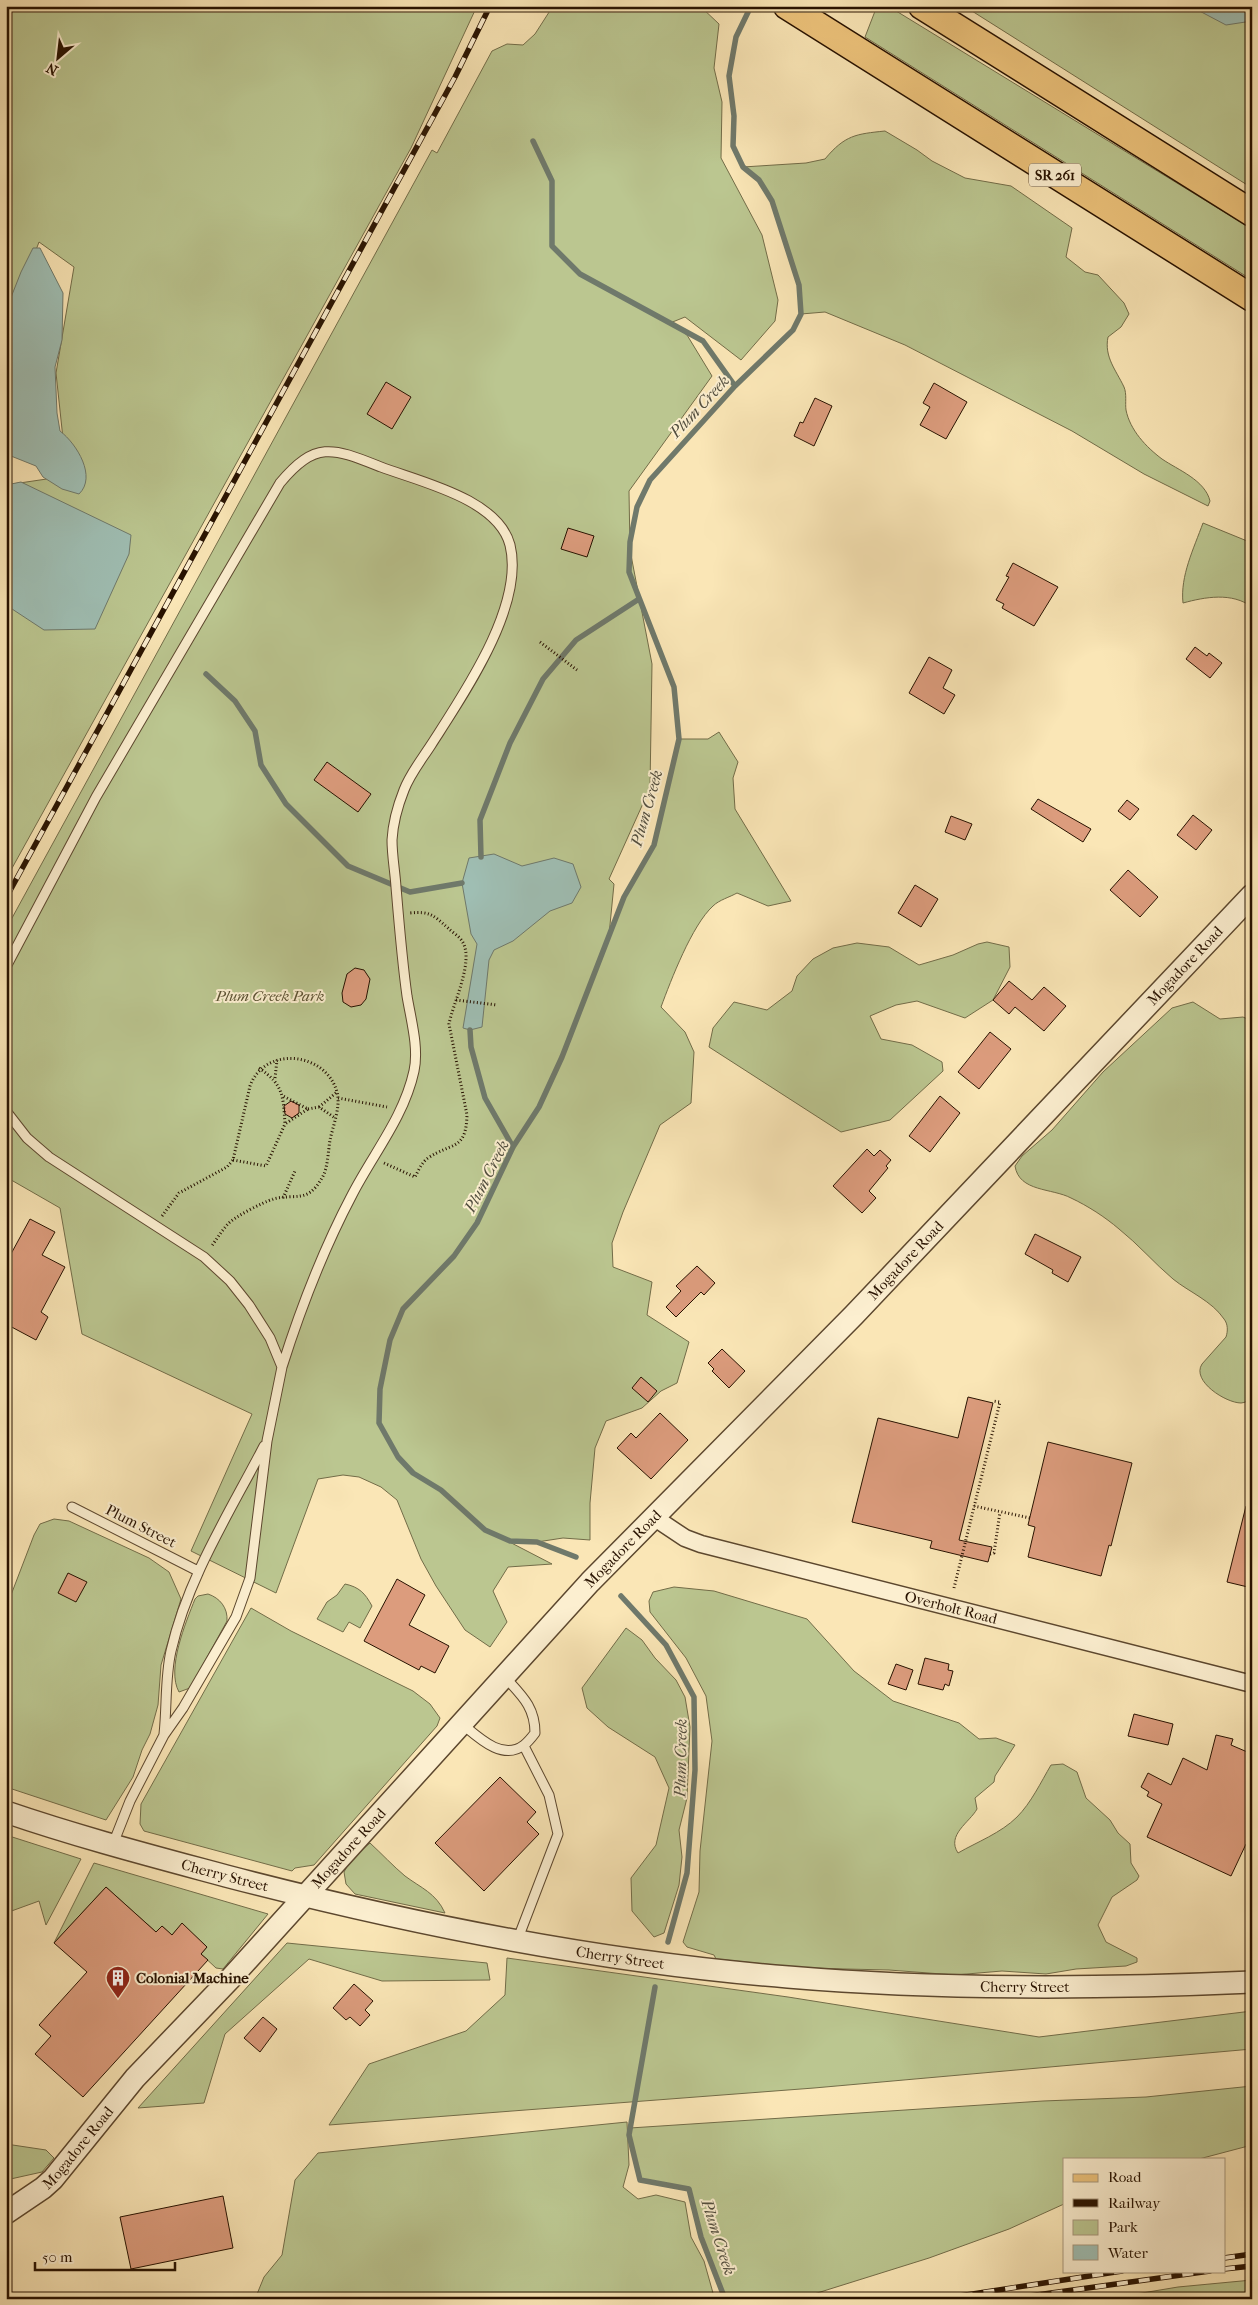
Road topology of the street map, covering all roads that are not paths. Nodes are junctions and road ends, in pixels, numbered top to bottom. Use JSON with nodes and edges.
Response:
{"nodes":[{"id":1,"x":787,"y":6,"type":"edge"},
{"id":2,"x":922,"y":6,"type":"edge"},
{"id":3,"x":1252,"y":213,"type":"edge"},
{"id":4,"x":1252,"y":298,"type":"edge"},
{"id":5,"x":1250,"y":899,"type":"edge"},
{"id":6,"x":6,"y":967,"type":"edge"},
{"id":7,"x":6,"y":1111,"type":"edge"},
{"id":8,"x":282,"y":1366,"type":"junction"},
{"id":9,"x":266,"y":1441,"type":"junction"},
{"id":10,"x":72,"y":1506,"type":"dead end"},
{"id":11,"x":655,"y":1518,"type":"junction"},
{"id":12,"x":198,"y":1571,"type":"junction"},
{"id":13,"x":504,"y":1676,"type":"junction"},
{"id":14,"x":1252,"y":1684,"type":"edge"},
{"id":15,"x":461,"y":1723,"type":"junction"},
{"id":16,"x":164,"y":1735,"type":"junction"},
{"id":17,"x":524,"y":1746,"type":"junction"},
{"id":18,"x":6,"y":1812,"type":"edge"},
{"id":19,"x":113,"y":1846,"type":"junction"},
{"id":20,"x":304,"y":1896,"type":"junction"},
{"id":21,"x":517,"y":1941,"type":"junction"},
{"id":22,"x":1252,"y":1982,"type":"edge"},
{"id":23,"x":6,"y":2213,"type":"edge"}],
"edges":[{"from":1,"to":4,"type":"main road","number":"SR 261"},
{"from":2,"to":3,"type":"main road"},
{"from":5,"to":11,"type":"street","name":"Mogadore Road"},
{"from":6,"to":8,"type":"lane"},
{"from":7,"to":8,"type":"lane"},
{"from":8,"to":9,"type":"lane"},
{"from":9,"to":12,"type":"lane"},
{"from":9,"to":16,"type":"lane"},
{"from":10,"to":12,"type":"lane","name":"Plum Street"},
{"from":11,"to":13,"type":"street","name":"Mogadore Road"},
{"from":11,"to":14,"type":"street","name":"Overholt Road"},
{"from":12,"to":16,"type":"lane"},
{"from":13,"to":15,"type":"street","name":"Mogadore Road"},
{"from":13,"to":17,"type":"lane"},
{"from":15,"to":17,"type":"lane"},
{"from":15,"to":20,"type":"street","name":"Mogadore Road"},
{"from":16,"to":19,"type":"lane"},
{"from":17,"to":21,"type":"lane"},
{"from":18,"to":19,"type":"street","name":"Cherry Street"},
{"from":19,"to":20,"type":"street","name":"Cherry Street"},
{"from":20,"to":21,"type":"street","name":"Cherry Street"},
{"from":20,"to":23,"type":"street","name":"Mogadore Road"},
{"from":21,"to":22,"type":"street","name":"Cherry Street"}]}
